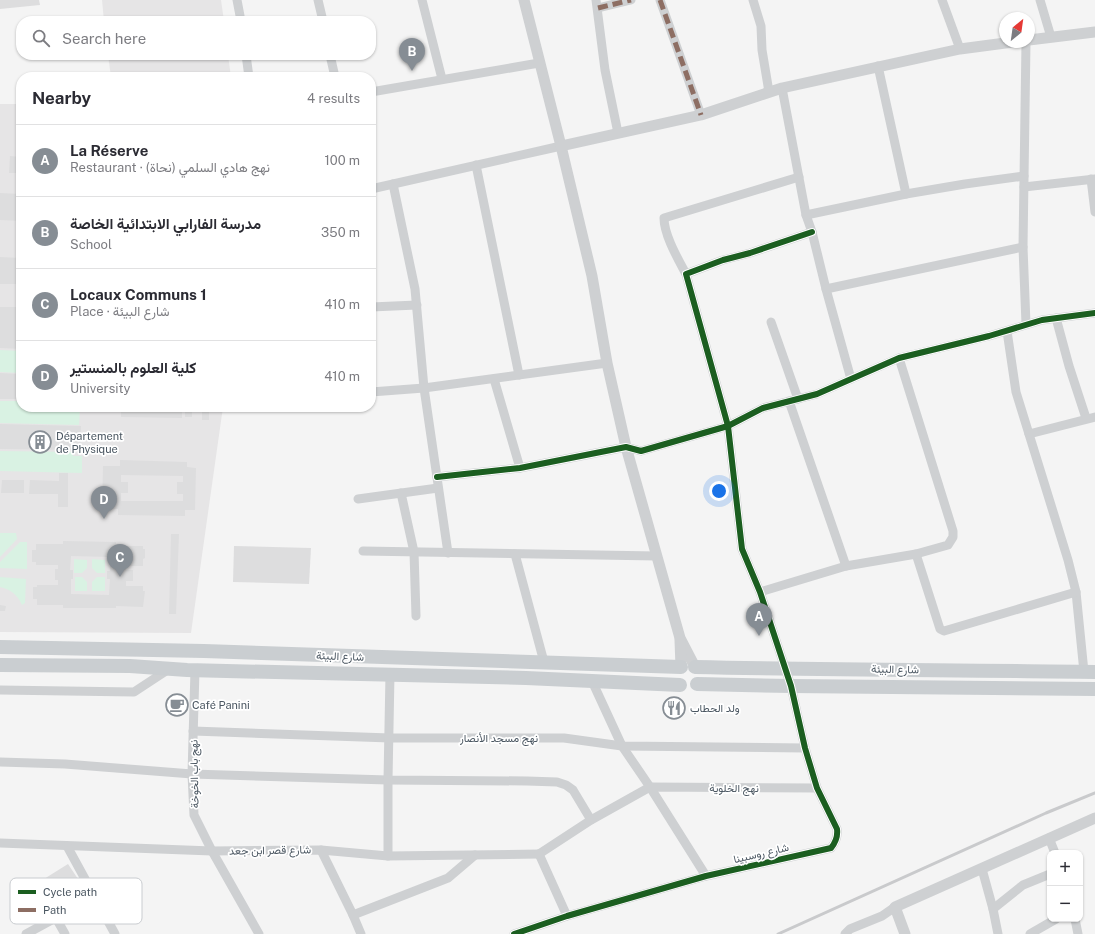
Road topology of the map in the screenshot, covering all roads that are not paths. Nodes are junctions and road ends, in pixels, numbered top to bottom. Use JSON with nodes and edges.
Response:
{"nodes":[{"id":1,"x":237,"y":0,"type":"edge"},
{"id":2,"x":318,"y":0,"type":"edge"},
{"id":3,"x":422,"y":0,"type":"edge"},
{"id":4,"x":524,"y":0,"type":"edge"},
{"id":5,"x":631,"y":0,"type":"edge"},
{"id":6,"x":660,"y":0,"type":"edge"},
{"id":7,"x":753,"y":0,"type":"edge"},
{"id":8,"x":942,"y":0,"type":"edge"},
{"id":9,"x":1040,"y":0,"type":"edge"},
{"id":10,"x":597,"y":4,"type":"edge"},
{"id":11,"x":240,"y":16,"type":"edge"},
{"id":12,"x":322,"y":16,"type":"edge"},
{"id":13,"x":1095,"y":32,"type":"edge"},
{"id":14,"x":1051,"y":37,"type":"junction"},
{"id":15,"x":1035,"y":39,"type":"edge"},
{"id":16,"x":999,"y":44,"type":"edge"},
{"id":17,"x":1026,"y":48,"type":"edge"},
{"id":18,"x":960,"y":49,"type":"junction"},
{"id":19,"x":247,"y":60,"type":"edge"},
{"id":20,"x":331,"y":60,"type":"edge"},
{"id":21,"x":539,"y":63,"type":"junction"},
{"id":22,"x":878,"y":66,"type":"junction"},
{"id":23,"x":248,"y":72,"type":"edge"},
{"id":24,"x":334,"y":72,"type":"edge"},
{"id":25,"x":442,"y":79,"type":"junction"},
{"id":26,"x":782,"y":88,"type":"junction"},
{"id":27,"x":376,"y":91,"type":"edge"},
{"id":28,"x":768,"y":92,"type":"junction"},
{"id":29,"x":701,"y":115,"type":"junction"},
{"id":30,"x":618,"y":133,"type":"junction"},
{"id":31,"x":562,"y":146,"type":"junction"},
{"id":32,"x":476,"y":165,"type":"junction"},
{"id":33,"x":1024,"y":176,"type":"junction"},
{"id":34,"x":799,"y":177,"type":"junction"},
{"id":35,"x":1093,"y":179,"type":"edge"},
{"id":36,"x":393,"y":184,"type":"junction"},
{"id":37,"x":1024,"y":187,"type":"junction"},
{"id":38,"x":376,"y":188,"type":"edge"},
{"id":39,"x":906,"y":194,"type":"junction"},
{"id":40,"x":1095,"y":212,"type":"edge"},
{"id":41,"x":806,"y":216,"type":"junction"},
{"id":42,"x":812,"y":232,"type":"junction"},
{"id":43,"x":1023,"y":247,"type":"junction"},
{"id":44,"x":686,"y":274,"type":"junction"},
{"id":45,"x":826,"y":289,"type":"junction"},
{"id":46,"x":416,"y":305,"type":"junction"},
{"id":47,"x":376,"y":307,"type":"edge"},
{"id":48,"x":1095,"y":313,"type":"edge"},
{"id":49,"x":1056,"y":318,"type":"junction"},
{"id":50,"x":771,"y":322,"type":"dead end"},
{"id":51,"x":1026,"y":324,"type":"junction"},
{"id":52,"x":1007,"y":331,"type":"junction"},
{"id":53,"x":899,"y":358,"type":"junction"},
{"id":54,"x":607,"y":363,"type":"junction"},
{"id":55,"x":519,"y":375,"type":"junction"},
{"id":56,"x":494,"y":379,"type":"junction"},
{"id":57,"x":852,"y":379,"type":"junction"},
{"id":58,"x":424,"y":388,"type":"junction"},
{"id":59,"x":376,"y":392,"type":"edge"},
{"id":60,"x":798,"y":399,"type":"junction"},
{"id":61,"x":789,"y":401,"type":"junction"},
{"id":62,"x":1090,"y":418,"type":"edge"},
{"id":63,"x":728,"y":426,"type":"junction"},
{"id":64,"x":1029,"y":434,"type":"junction"},
{"id":65,"x":626,"y":447,"type":"junction"},
{"id":66,"x":520,"y":468,"type":"junction"},
{"id":67,"x":437,"y":477,"type":"junction"},
{"id":68,"x":438,"y":488,"type":"junction"},
{"id":69,"x":401,"y":493,"type":"junction"},
{"id":70,"x":358,"y":499,"type":"dead end"},
{"id":71,"x":363,"y":551,"type":"dead end"},
{"id":72,"x":414,"y":552,"type":"junction"},
{"id":73,"x":448,"y":553,"type":"junction"},
{"id":74,"x":516,"y":554,"type":"junction"},
{"id":75,"x":916,"y":554,"type":"junction"},
{"id":76,"x":657,"y":556,"type":"junction"},
{"id":77,"x":846,"y":566,"type":"junction"},
{"id":78,"x":760,"y":592,"type":"junction"},
{"id":79,"x":1076,"y":592,"type":"junction"},
{"id":80,"x":416,"y":616,"type":"dead end"},
{"id":81,"x":680,"y":638,"type":"junction"},
{"id":82,"x":0,"y":647,"type":"edge"},
{"id":83,"x":185,"y":651,"type":"junction"},
{"id":84,"x":204,"y":651,"type":"junction"},
{"id":85,"x":544,"y":662,"type":"junction"},
{"id":86,"x":0,"y":665,"type":"edge"},
{"id":87,"x":681,"y":667,"type":"junction"},
{"id":88,"x":695,"y":667,"type":"junction"},
{"id":89,"x":169,"y":669,"type":"junction"},
{"id":90,"x":785,"y":669,"type":"junction"},
{"id":91,"x":195,"y":670,"type":"junction"},
{"id":92,"x":1089,"y":672,"type":"edge"},
{"id":93,"x":390,"y":674,"type":"junction"},
{"id":94,"x":592,"y":681,"type":"junction"},
{"id":95,"x":697,"y":684,"type":"junction"},
{"id":96,"x":680,"y":685,"type":"junction"},
{"id":97,"x":791,"y":686,"type":"junction"},
{"id":98,"x":1095,"y":689,"type":"edge"},
{"id":99,"x":0,"y":690,"type":"edge"},
{"id":100,"x":193,"y":731,"type":"junction"},
{"id":101,"x":390,"y":738,"type":"junction"},
{"id":102,"x":622,"y":746,"type":"junction"},
{"id":103,"x":805,"y":748,"type":"junction"},
{"id":104,"x":0,"y":762,"type":"edge"},
{"id":105,"x":192,"y":774,"type":"junction"},
{"id":106,"x":388,"y":780,"type":"junction"},
{"id":107,"x":650,"y":787,"type":"junction"},
{"id":108,"x":817,"y":788,"type":"junction"},
{"id":109,"x":1095,"y":818,"type":"edge"},
{"id":110,"x":591,"y":820,"type":"junction"},
{"id":111,"x":1049,"y":838,"type":"junction"},
{"id":112,"x":0,"y":843,"type":"edge"},
{"id":113,"x":67,"y":846,"type":"junction"},
{"id":114,"x":321,"y":850,"type":"junction"},
{"id":115,"x":1054,"y":850,"type":"edge"},
{"id":116,"x":212,"y":851,"type":"junction"},
{"id":117,"x":540,"y":854,"type":"junction"},
{"id":118,"x":475,"y":855,"type":"junction"},
{"id":119,"x":388,"y":856,"type":"junction"},
{"id":120,"x":982,"y":869,"type":"junction"},
{"id":121,"x":1047,"y":875,"type":"edge"},
{"id":122,"x":706,"y":876,"type":"junction"},
{"id":123,"x":84,"y":878,"type":"edge"},
{"id":124,"x":895,"y":907,"type":"junction"},
{"id":125,"x":993,"y":909,"type":"junction"},
{"id":126,"x":353,"y":915,"type":"junction"},
{"id":127,"x":567,"y":916,"type":"junction"},
{"id":128,"x":1051,"y":922,"type":"edge"},
{"id":129,"x":1076,"y":922,"type":"edge"},
{"id":130,"x":46,"y":924,"type":"edge"},
{"id":131,"x":59,"y":924,"type":"edge"},
{"id":132,"x":109,"y":924,"type":"edge"},
{"id":133,"x":30,"y":933,"type":"edge"},
{"id":134,"x":65,"y":934,"type":"edge"},
{"id":135,"x":115,"y":934,"type":"edge"},
{"id":136,"x":259,"y":934,"type":"edge"},
{"id":137,"x":361,"y":934,"type":"edge"},
{"id":138,"x":514,"y":934,"type":"edge"},
{"id":139,"x":845,"y":934,"type":"edge"},
{"id":140,"x":905,"y":934,"type":"edge"},
{"id":141,"x":998,"y":934,"type":"edge"},
{"id":142,"x":1030,"y":934,"type":"edge"},
{"id":143,"x":1078,"y":934,"type":"edge"}],
"edges":[{"from":1,"to":11,"type":"street"},
{"from":2,"to":12,"type":"street"},
{"from":3,"to":25,"type":"street"},
{"from":4,"to":21,"type":"street"},
{"from":5,"to":10,"type":"street"},
{"from":6,"to":29,"type":"street"},
{"from":7,"to":28,"type":"street"},
{"from":8,"to":18,"type":"street"},
{"from":9,"to":14,"type":"street"},
{"from":10,"to":30,"type":"street"},
{"from":13,"to":14,"type":"street"},
{"from":14,"to":15,"type":"street"},
{"from":16,"to":18,"type":"street"},
{"from":17,"to":33,"type":"street"},
{"from":18,"to":22,"type":"street"},
{"from":19,"to":23,"type":"street"},
{"from":20,"to":24,"type":"street"},
{"from":21,"to":25,"type":"street"},
{"from":21,"to":31,"type":"street"},
{"from":22,"to":26,"type":"street"},
{"from":22,"to":39,"type":"street"},
{"from":25,"to":27,"type":"street"},
{"from":26,"to":28,"type":"street"},
{"from":26,"to":34,"type":"street"},
{"from":28,"to":29,"type":"street"},
{"from":29,"to":30,"type":"street"},
{"from":30,"to":31,"type":"street"},
{"from":31,"to":32,"type":"street"},
{"from":31,"to":54,"type":"street"},
{"from":32,"to":36,"type":"street"},
{"from":32,"to":55,"type":"street"},
{"from":33,"to":37,"type":"street"},
{"from":33,"to":39,"type":"street"},
{"from":34,"to":41,"type":"street"},
{"from":34,"to":44,"type":"street","name":"شارع روسبينا"},
{"from":35,"to":37,"type":"street"},
{"from":35,"to":40,"type":"street"},
{"from":36,"to":38,"type":"street"},
{"from":36,"to":46,"type":"street"},
{"from":37,"to":43,"type":"street"},
{"from":39,"to":41,"type":"street"},
{"from":41,"to":42,"type":"street"},
{"from":42,"to":44,"type":"street"},
{"from":42,"to":45,"type":"street"},
{"from":43,"to":45,"type":"street"},
{"from":43,"to":51,"type":"street"},
{"from":44,"to":63,"type":"street","name":"شارع روسبينا"},
{"from":45,"to":57,"type":"street"},
{"from":46,"to":47,"type":"street"},
{"from":46,"to":58,"type":"street"},
{"from":48,"to":49,"type":"street"},
{"from":49,"to":51,"type":"street"},
{"from":49,"to":62,"type":"street"},
{"from":50,"to":60,"type":"street"},
{"from":51,"to":52,"type":"street"},
{"from":52,"to":53,"type":"street"},
{"from":52,"to":64,"type":"street"},
{"from":53,"to":57,"type":"street"},
{"from":53,"to":75,"type":"street"},
{"from":54,"to":55,"type":"street"},
{"from":54,"to":65,"type":"street"},
{"from":55,"to":56,"type":"street"},
{"from":56,"to":58,"type":"street"},
{"from":56,"to":66,"type":"street"},
{"from":57,"to":60,"type":"street"},
{"from":58,"to":59,"type":"street"},
{"from":58,"to":67,"type":"street"},
{"from":60,"to":61,"type":"street"},
{"from":61,"to":63,"type":"street"},
{"from":61,"to":77,"type":"street"},
{"from":62,"to":64,"type":"street"},
{"from":63,"to":65,"type":"street"},
{"from":63,"to":78,"type":"street","name":"شارع روسبينا"},
{"from":64,"to":79,"type":"street"},
{"from":65,"to":66,"type":"street"},
{"from":65,"to":76,"type":"street"},
{"from":66,"to":67,"type":"street"},
{"from":67,"to":68,"type":"street"},
{"from":68,"to":69,"type":"street"},
{"from":68,"to":73,"type":"street"},
{"from":69,"to":70,"type":"street"},
{"from":69,"to":72,"type":"street"},
{"from":71,"to":72,"type":"street"},
{"from":72,"to":73,"type":"street"},
{"from":72,"to":80,"type":"street"},
{"from":73,"to":74,"type":"street"},
{"from":74,"to":76,"type":"street"},
{"from":74,"to":85,"type":"street"},
{"from":75,"to":77,"type":"street"},
{"from":75,"to":79,"type":"street"},
{"from":76,"to":81,"type":"street"},
{"from":77,"to":78,"type":"street"},
{"from":78,"to":90,"type":"street","name":"شارع روسبينا"},
{"from":79,"to":92,"type":"street"},
{"from":81,"to":87,"type":"street"},
{"from":81,"to":88,"type":"street"},
{"from":82,"to":83,"type":"main road","name":"شارع البيئة"},
{"from":83,"to":84,"type":"main road","name":"شارع البيئة"},
{"from":83,"to":91,"type":"main road"},
{"from":84,"to":85,"type":"main road","name":"شارع البيئة"},
{"from":84,"to":91,"type":"main road"},
{"from":85,"to":87,"type":"main road","name":"شارع البيئة"},
{"from":86,"to":89,"type":"main road","name":"شارع البيئة"},
{"from":87,"to":88,"type":"main road","name":"شارع البيئة"},
{"from":87,"to":96,"type":"main road"},
{"from":88,"to":90,"type":"main road","name":"شارع البيئة"},
{"from":88,"to":95,"type":"main road"},
{"from":89,"to":91,"type":"main road","name":"شارع البيئة"},
{"from":89,"to":99,"type":"street"},
{"from":90,"to":92,"type":"main road","name":"شارع البيئة"},
{"from":90,"to":97,"type":"street","name":"شارع روسبينا"},
{"from":91,"to":93,"type":"main road","name":"شارع البيئة"},
{"from":91,"to":100,"type":"street","name":"نهج باب الخوخة"},
{"from":93,"to":94,"type":"main road","name":"شارع البيئة"},
{"from":93,"to":101,"type":"street"},
{"from":94,"to":96,"type":"main road","name":"شارع البيئة"},
{"from":94,"to":102,"type":"street"},
{"from":95,"to":96,"type":"main road","name":"شارع البيئة"},
{"from":95,"to":97,"type":"main road","name":"شارع البيئة"},
{"from":97,"to":98,"type":"main road","name":"شارع البيئة"},
{"from":97,"to":103,"type":"street","name":"شارع روسبينا"},
{"from":100,"to":101,"type":"street","name":"نهج مسجد الأنصار"},
{"from":100,"to":105,"type":"street","name":"نهج باب الخوخة"},
{"from":101,"to":102,"type":"street","name":"نهج مسجد الأنصار"},
{"from":101,"to":106,"type":"street"},
{"from":102,"to":103,"type":"street","name":"نهج مسجد الأنصار"},
{"from":102,"to":107,"type":"street"},
{"from":103,"to":108,"type":"street","name":"شارع روسبينا"},
{"from":104,"to":105,"type":"street"},
{"from":105,"to":106,"type":"street"},
{"from":105,"to":116,"type":"street","name":"نهج باب الخوخة"},
{"from":106,"to":110,"type":"street"},
{"from":106,"to":119,"type":"street"},
{"from":107,"to":108,"type":"street","name":"نهج الخلوية"},
{"from":107,"to":110,"type":"street"},
{"from":107,"to":122,"type":"street"},
{"from":108,"to":122,"type":"street","name":"شارع روسبينا"},
{"from":109,"to":111,"type":"street"},
{"from":110,"to":117,"type":"street"},
{"from":111,"to":115,"type":"street"},
{"from":111,"to":120,"type":"street"},
{"from":112,"to":113,"type":"street","name":"شارع قصر ابن جعد"},
{"from":113,"to":116,"type":"street","name":"شارع قصر ابن جعد"},
{"from":113,"to":123,"type":"street"},
{"from":114,"to":116,"type":"street","name":"شارع قصر ابن جعد"},
{"from":114,"to":119,"type":"street","name":"شارع قصر ابن جعد"},
{"from":114,"to":126,"type":"street"},
{"from":116,"to":136,"type":"street","name":"نهج باب الخوخة"},
{"from":117,"to":118,"type":"street","name":"شارع قصر ابن جعد"},
{"from":117,"to":127,"type":"street"},
{"from":118,"to":119,"type":"street","name":"شارع قصر ابن جعد"},
{"from":118,"to":126,"type":"street"},
{"from":120,"to":124,"type":"street"},
{"from":120,"to":125,"type":"street"},
{"from":121,"to":125,"type":"street"},
{"from":122,"to":127,"type":"street","name":"شارع روسبينا"},
{"from":124,"to":139,"type":"street"},
{"from":124,"to":140,"type":"street"},
{"from":125,"to":141,"type":"street"},
{"from":126,"to":137,"type":"street"},
{"from":127,"to":138,"type":"street","name":"شارع روسبينا"},
{"from":128,"to":142,"type":"street"},
{"from":129,"to":143,"type":"street"},
{"from":130,"to":133,"type":"street"},
{"from":131,"to":134,"type":"street"},
{"from":132,"to":135,"type":"street"}]}
